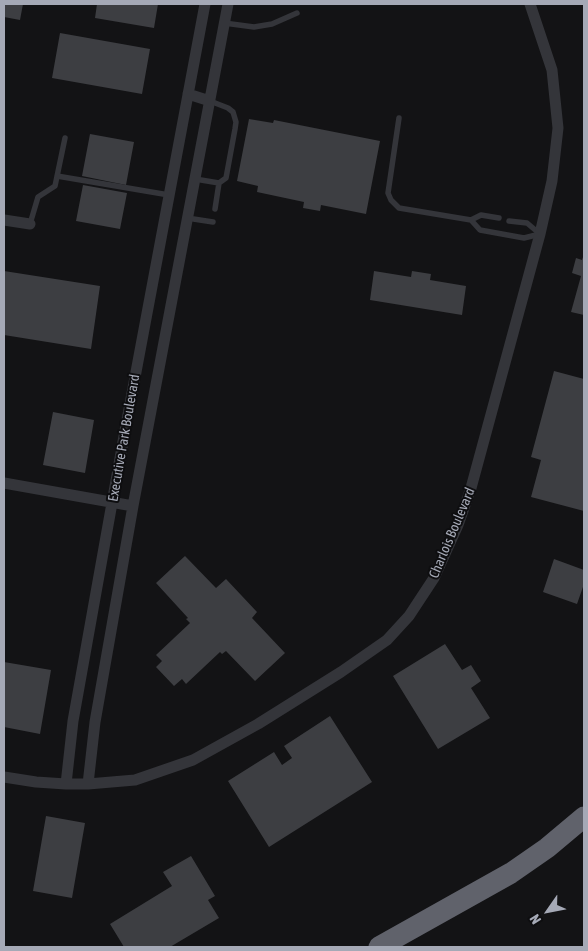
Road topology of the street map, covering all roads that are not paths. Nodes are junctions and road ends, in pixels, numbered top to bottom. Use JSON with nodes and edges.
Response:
{"nodes":[{"id":1,"x":205,"y":4,"type":"edge"},
{"id":2,"x":228,"y":4,"type":"edge"},
{"id":3,"x":530,"y":4,"type":"edge"},
{"id":4,"x":297,"y":13,"type":"dead end"},
{"id":5,"x":224,"y":22,"type":"junction"},
{"id":6,"x":188,"y":94,"type":"junction"},
{"id":7,"x":210,"y":101,"type":"junction"},
{"id":8,"x":399,"y":118,"type":"dead end"},
{"id":9,"x":65,"y":138,"type":"dead end"},
{"id":10,"x":57,"y":176,"type":"junction"},
{"id":11,"x":194,"y":179,"type":"junction"},
{"id":12,"x":219,"y":183,"type":"junction"},
{"id":13,"x":169,"y":195,"type":"junction"},
{"id":14,"x":215,"y":209,"type":"dead end"},
{"id":15,"x":187,"y":218,"type":"junction"},
{"id":16,"x":499,"y":218,"type":"dead end"},
{"id":17,"x":4,"y":220,"type":"edge"},
{"id":18,"x":470,"y":220,"type":"junction"},
{"id":19,"x":509,"y":221,"type":"dead end"},
{"id":20,"x":213,"y":222,"type":"dead end"},
{"id":21,"x":30,"y":224,"type":"joint"},
{"id":22,"x":540,"y":234,"type":"junction"},
{"id":23,"x":4,"y":483,"type":"edge"},
{"id":24,"x":112,"y":501,"type":"junction"},
{"id":25,"x":133,"y":506,"type":"junction"},
{"id":26,"x":4,"y":777,"type":"edge"},
{"id":27,"x":66,"y":784,"type":"junction"},
{"id":28,"x":88,"y":784,"type":"junction"},
{"id":29,"x":584,"y":817,"type":"edge"},
{"id":30,"x":379,"y":947,"type":"edge"}],
"edges":[{"from":1,"to":6,"type":"street","name":"Executive Park Boulevard"},
{"from":2,"to":5,"type":"street","name":"Executive Park Boulevard"},
{"from":3,"to":22,"type":"street","name":"Charlois Boulevard"},
{"from":4,"to":5,"type":"lane"},
{"from":5,"to":7,"type":"street","name":"Executive Park Boulevard"},
{"from":6,"to":7,"type":"street"},
{"from":6,"to":13,"type":"street","name":"Executive Park Boulevard"},
{"from":7,"to":11,"type":"street","name":"Executive Park Boulevard"},
{"from":7,"to":12,"type":"lane"},
{"from":8,"to":18,"type":"lane"},
{"from":9,"to":10,"type":"lane"},
{"from":10,"to":13,"type":"lane"},
{"from":10,"to":21,"type":"lane"},
{"from":11,"to":12,"type":"lane"},
{"from":11,"to":15,"type":"street","name":"Executive Park Boulevard"},
{"from":12,"to":14,"type":"lane"},
{"from":13,"to":24,"type":"street","name":"Executive Park Boulevard"},
{"from":15,"to":20,"type":"lane"},
{"from":15,"to":25,"type":"street","name":"Executive Park Boulevard"},
{"from":16,"to":18,"type":"lane"},
{"from":17,"to":21,"type":"street"},
{"from":18,"to":22,"type":"lane"},
{"from":19,"to":22,"type":"lane"},
{"from":22,"to":28,"type":"street","name":"Charlois Boulevard"},
{"from":23,"to":24,"type":"street"},
{"from":24,"to":25,"type":"street"},
{"from":24,"to":27,"type":"street","name":"Executive Park Boulevard"},
{"from":25,"to":28,"type":"street","name":"Executive Park Boulevard"},
{"from":26,"to":27,"type":"street","name":"Charlois Boulevard"},
{"from":27,"to":28,"type":"street","name":"Charlois Boulevard"},
{"from":29,"to":30,"type":"highway"}]}
